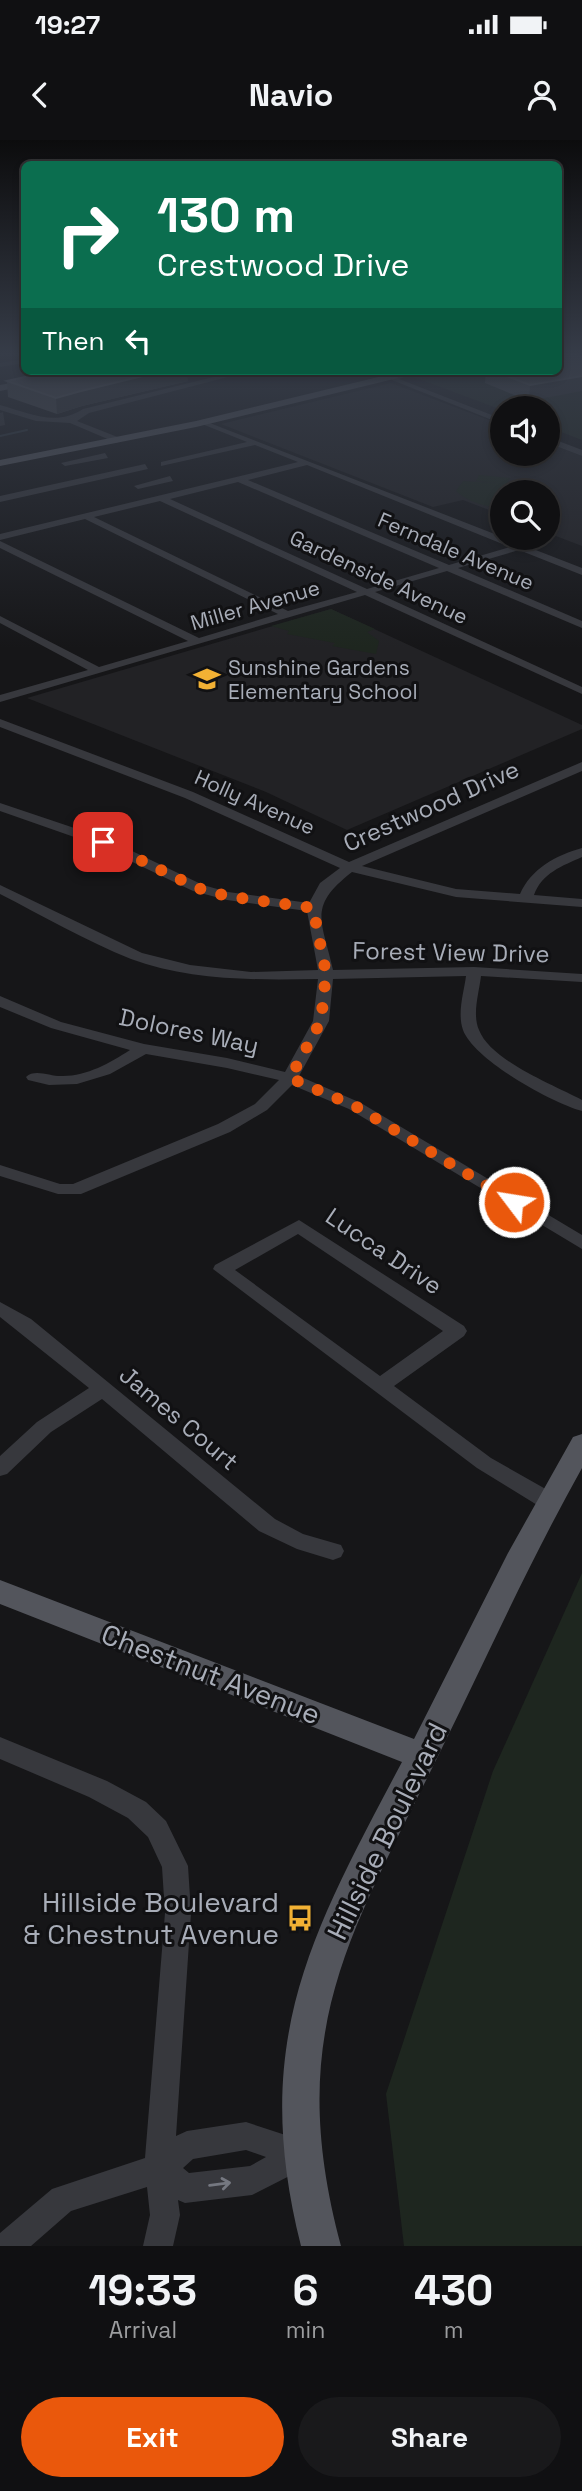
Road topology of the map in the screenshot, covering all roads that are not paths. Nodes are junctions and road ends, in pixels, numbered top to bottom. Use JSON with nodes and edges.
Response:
{"nodes":[{"id":1,"x":60,"y":451,"type":"edge"},
{"id":2,"x":70,"y":451,"type":"edge"},
{"id":3,"x":217,"y":451,"type":"edge"},
{"id":4,"x":278,"y":451,"type":"edge"},
{"id":5,"x":105,"y":456,"type":"dead end"},
{"id":6,"x":86,"y":459,"type":"junction"},
{"id":7,"x":0,"y":463,"type":"edge"},
{"id":8,"x":65,"y":463,"type":"dead end"},
{"id":9,"x":306,"y":463,"type":"junction"},
{"id":10,"x":164,"y":464,"type":"dead end"},
{"id":11,"x":145,"y":467,"type":"dead end"},
{"id":12,"x":170,"y":479,"type":"dead end"},
{"id":13,"x":239,"y":479,"type":"junction"},
{"id":14,"x":156,"y":482,"type":"junction"},
{"id":15,"x":138,"y":485,"type":"dead end"},
{"id":16,"x":180,"y":494,"type":"junction"},
{"id":17,"x":161,"y":498,"type":"junction"},
{"id":18,"x":0,"y":499,"type":"edge"},
{"id":19,"x":85,"y":516,"type":"junction"},
{"id":20,"x":490,"y":535,"type":"edge"},
{"id":21,"x":0,"y":537,"type":"edge"},
{"id":22,"x":0,"y":544,"type":"edge"},
{"id":23,"x":510,"y":550,"type":"edge"},
{"id":24,"x":527,"y":550,"type":"edge"},
{"id":25,"x":447,"y":568,"type":"junction"},
{"id":26,"x":582,"y":572,"type":"edge"},
{"id":27,"x":366,"y":593,"type":"junction"},
{"id":28,"x":286,"y":615,"type":"junction"},
{"id":29,"x":0,"y":619,"type":"edge"},
{"id":30,"x":582,"y":625,"type":"edge"},
{"id":31,"x":197,"y":641,"type":"junction"},
{"id":32,"x":97,"y":670,"type":"junction"},
{"id":33,"x":582,"y":691,"type":"edge"},
{"id":34,"x":0,"y":699,"type":"edge"},
{"id":35,"x":0,"y":723,"type":"edge"},
{"id":36,"x":582,"y":765,"type":"edge"},
{"id":37,"x":0,"y":807,"type":"edge"},
{"id":38,"x":582,"y":852,"type":"edge"},
{"id":39,"x":349,"y":867,"type":"junction"},
{"id":40,"x":2,"y":892,"type":"edge"},
{"id":41,"x":525,"y":900,"type":"junction"},
{"id":42,"x":582,"y":903,"type":"edge"},
{"id":43,"x":313,"y":908,"type":"junction"},
{"id":44,"x":474,"y":971,"type":"junction"},
{"id":45,"x":326,"y":973,"type":"junction"},
{"id":46,"x":582,"y":978,"type":"edge"},
{"id":47,"x":0,"y":1001,"type":"edge"},
{"id":48,"x":143,"y":1049,"type":"junction"},
{"id":49,"x":34,"y":1077,"type":"dead end"},
{"id":50,"x":290,"y":1078,"type":"junction"},
{"id":51,"x":582,"y":1106,"type":"edge"},
{"id":52,"x":0,"y":1170,"type":"edge"},
{"id":53,"x":582,"y":1243,"type":"edge"},
{"id":54,"x":0,"y":1308,"type":"edge"},
{"id":55,"x":380,"y":1386,"type":"junction"},
{"id":56,"x":103,"y":1389,"type":"junction"},
{"id":57,"x":582,"y":1444,"type":"edge"},
{"id":58,"x":0,"y":1468,"type":"edge"},
{"id":59,"x":550,"y":1502,"type":"junction"},
{"id":60,"x":333,"y":1551,"type":"dead end"},
{"id":61,"x":0,"y":1592,"type":"edge"},
{"id":62,"x":0,"y":1748,"type":"edge"},
{"id":63,"x":422,"y":1756,"type":"junction"},
{"id":64,"x":303,"y":2154,"type":"junction"},
{"id":65,"x":159,"y":2168,"type":"junction"},
{"id":66,"x":8,"y":2246,"type":"edge"},
{"id":67,"x":158,"y":2246,"type":"edge"},
{"id":68,"x":321,"y":2246,"type":"edge"}],
"edges":[{"from":1,"to":7,"type":"main road"},
{"from":2,"to":6,"type":"street"},
{"from":3,"to":10,"type":"street"},
{"from":4,"to":9,"type":"street"},
{"from":5,"to":6,"type":"street"},
{"from":6,"to":8,"type":"street"},
{"from":9,"to":13,"type":"street"},
{"from":9,"to":20,"type":"street"},
{"from":11,"to":18,"type":"street"},
{"from":12,"to":14,"type":"street"},
{"from":13,"to":16,"type":"street"},
{"from":13,"to":25,"type":"street","name":"Ferndale Avenue"},
{"from":14,"to":15,"type":"street"},
{"from":14,"to":16,"type":"street"},
{"from":16,"to":17,"type":"street"},
{"from":17,"to":19,"type":"street"},
{"from":17,"to":27,"type":"street","name":"Gardenside Avenue"},
{"from":19,"to":21,"type":"street"},
{"from":19,"to":28,"type":"street"},
{"from":22,"to":31,"type":"street"},
{"from":23,"to":25,"type":"street","name":"Miller Avenue"},
{"from":24,"to":26,"type":"street"},
{"from":25,"to":27,"type":"street","name":"Miller Avenue"},
{"from":25,"to":30,"type":"street","name":"Ferndale Avenue"},
{"from":27,"to":28,"type":"street","name":"Miller Avenue"},
{"from":27,"to":33,"type":"street","name":"Gardenside Avenue"},
{"from":28,"to":31,"type":"street","name":"Miller Avenue"},
{"from":29,"to":32,"type":"street"},
{"from":31,"to":32,"type":"street","name":"Miller Avenue"},
{"from":32,"to":34,"type":"street","name":"Miller Avenue"},
{"from":35,"to":39,"type":"street","name":"Holly Avenue"},
{"from":36,"to":39,"type":"street","name":"Crestwood Drive"},
{"from":37,"to":43,"type":"street"},
{"from":38,"to":41,"type":"street"},
{"from":39,"to":41,"type":"street","name":"Holly Avenue"},
{"from":39,"to":43,"type":"street","name":"Crestwood Drive"},
{"from":40,"to":45,"type":"street","name":"Forest View Drive"},
{"from":41,"to":42,"type":"street","name":"Holly Avenue"},
{"from":43,"to":45,"type":"street"},
{"from":44,"to":45,"type":"street","name":"Forest View Drive"},
{"from":44,"to":46,"type":"street","name":"Forest View Drive"},
{"from":44,"to":51,"type":"street"},
{"from":45,"to":50,"type":"street"},
{"from":47,"to":48,"type":"street","name":"Dolores Way"},
{"from":48,"to":49,"type":"street"},
{"from":48,"to":50,"type":"street","name":"Dolores Way"},
{"from":50,"to":52,"type":"street"},
{"from":50,"to":53,"type":"street","name":"Dolores Way"},
{"from":54,"to":56,"type":"street","name":"James Court"},
{"from":55,"to":55,"type":"street","name":"Lucca Drive"},
{"from":55,"to":59,"type":"street","name":"Lucca Drive"},
{"from":56,"to":58,"type":"street"},
{"from":56,"to":60,"type":"street","name":"James Court"},
{"from":57,"to":59,"type":"main road","name":"Hillside Boulevard"},
{"from":59,"to":63,"type":"main road","name":"Hillside Boulevard"},
{"from":61,"to":63,"type":"main road","name":"Chestnut Avenue"},
{"from":62,"to":65,"type":"street"},
{"from":63,"to":64,"type":"main road","name":"Hillside Boulevard"},
{"from":64,"to":65,"type":"street"},
{"from":65,"to":64,"type":"street","one_way":true},
{"from":64,"to":68,"type":"main road","name":"Hillside Boulevard"},
{"from":65,"to":66,"type":"street"},
{"from":65,"to":67,"type":"street"}]}
